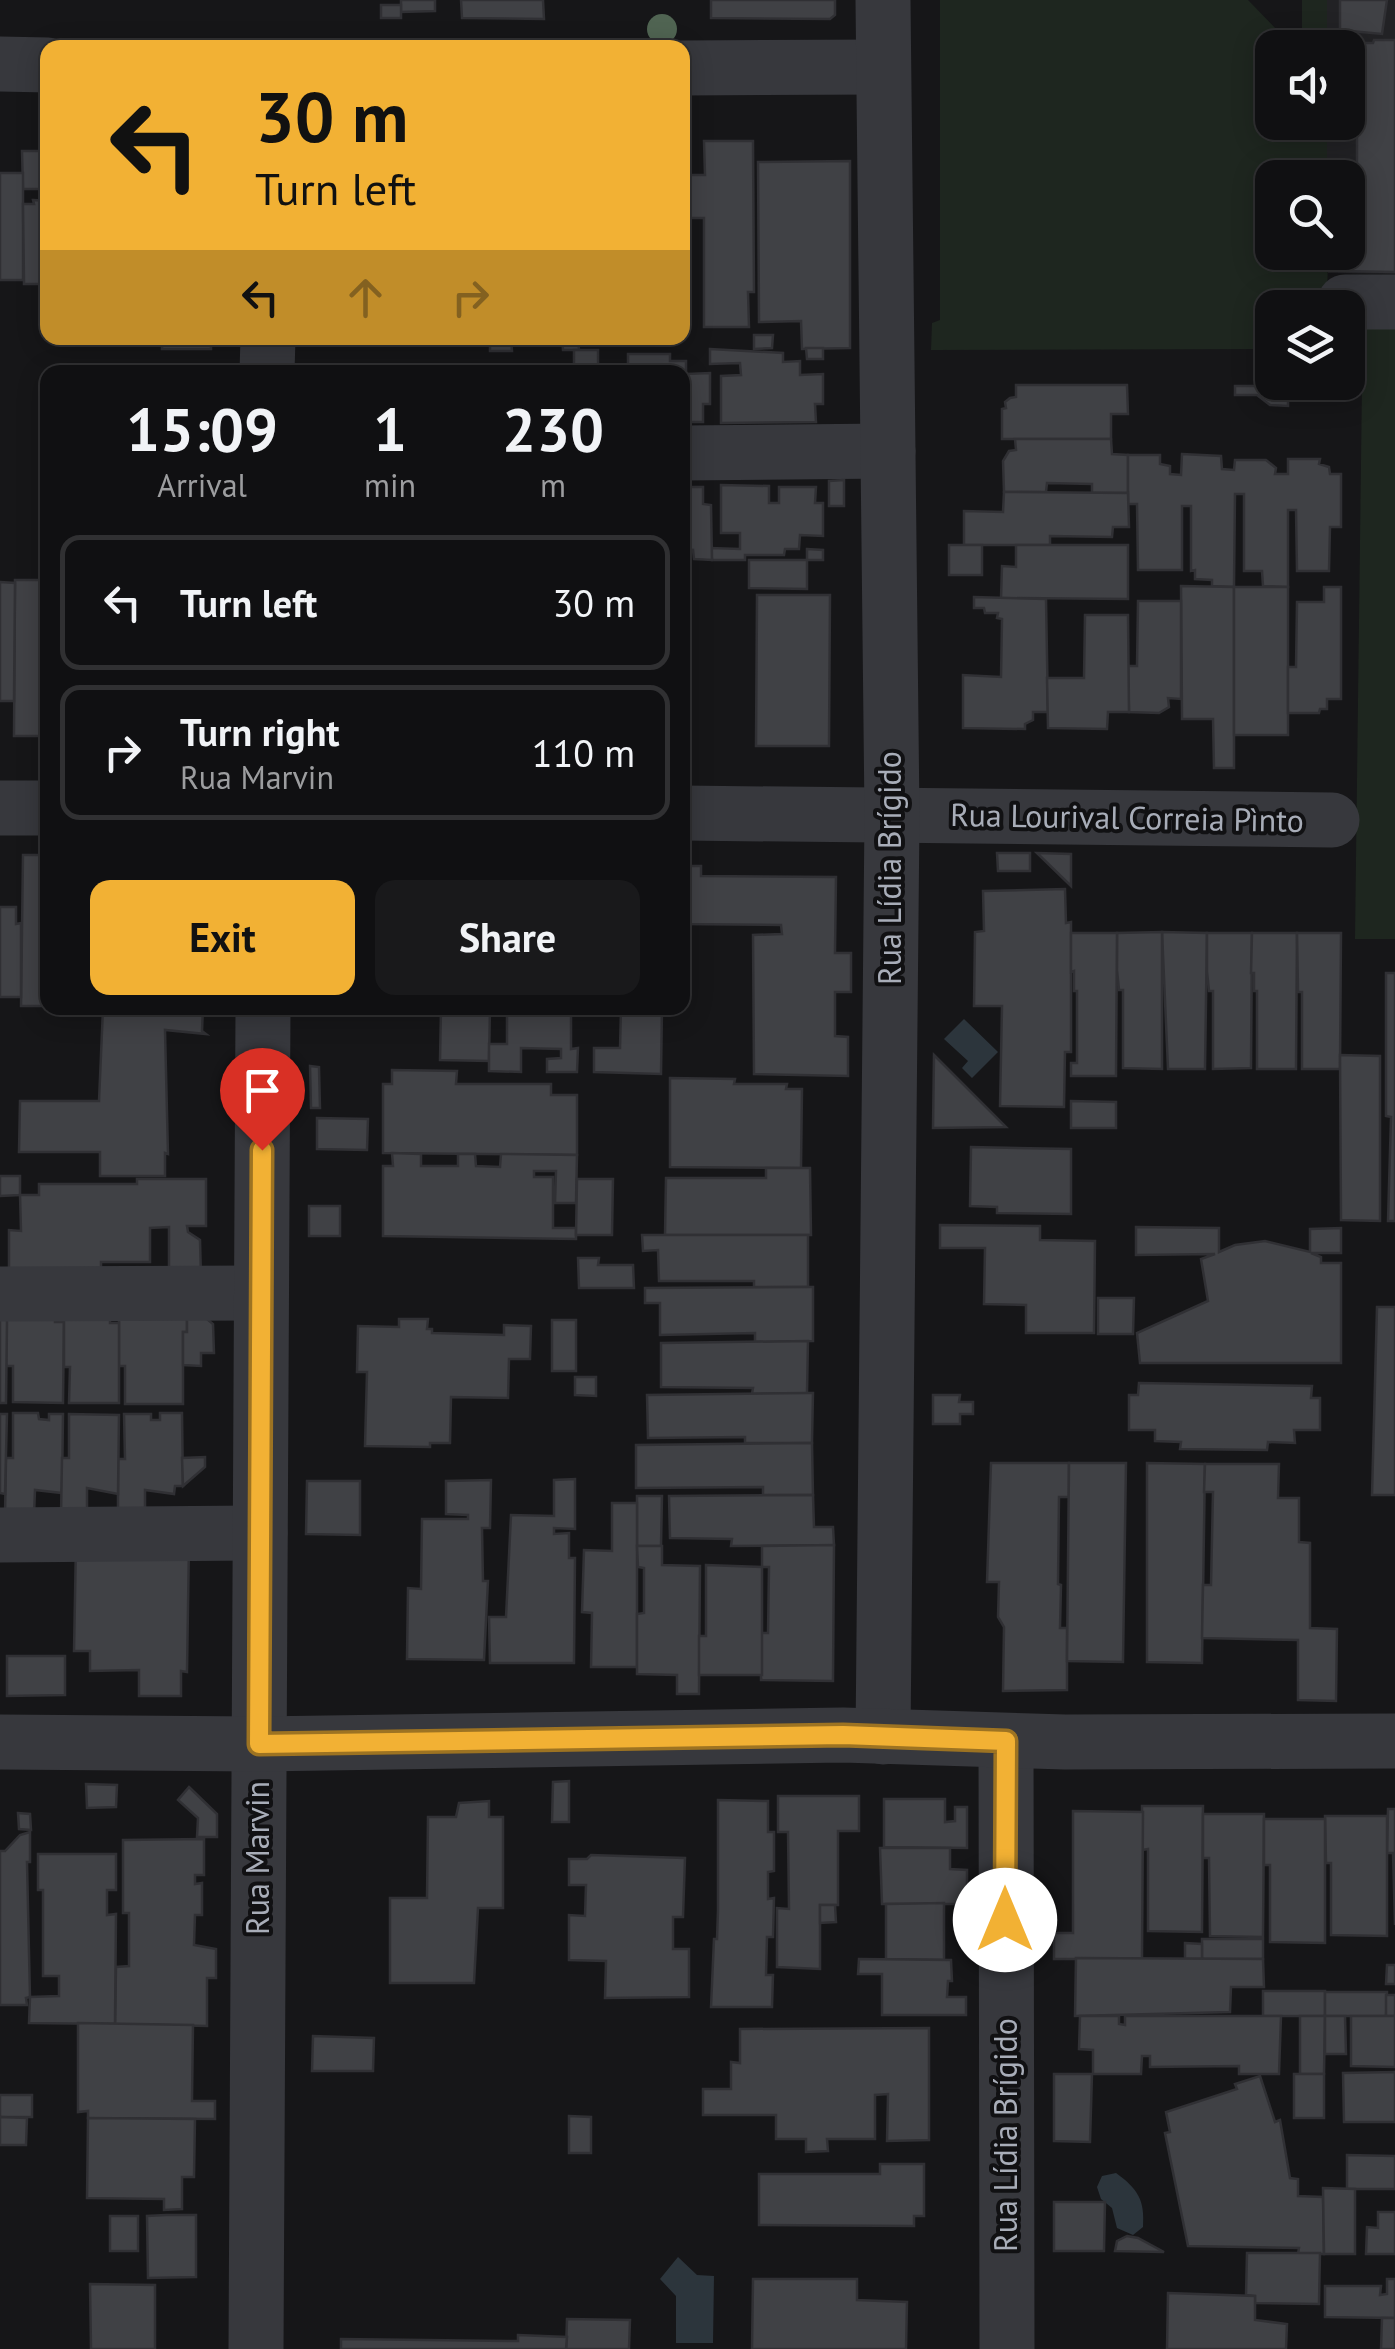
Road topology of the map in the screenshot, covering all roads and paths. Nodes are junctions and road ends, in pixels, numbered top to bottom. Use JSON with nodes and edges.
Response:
{"nodes":[{"id":1,"x":883,"y":0,"type":"edge"},
{"id":2,"x":0,"y":64,"type":"edge"},
{"id":3,"x":40,"y":65,"type":"edge"},
{"id":4,"x":884,"y":67,"type":"junction"},
{"id":5,"x":690,"y":68,"type":"edge"},
{"id":6,"x":888,"y":450,"type":"junction"},
{"id":7,"x":690,"y":453,"type":"edge"},
{"id":8,"x":0,"y":808,"type":"edge"},
{"id":9,"x":40,"y":808,"type":"edge"},
{"id":10,"x":690,"y":813,"type":"edge"},
{"id":11,"x":892,"y":816,"type":"junction"},
{"id":12,"x":1332,"y":820,"type":"dead end"},
{"id":13,"x":263,"y":1015,"type":"edge"},
{"id":14,"x":261,"y":1293,"type":"junction"},
{"id":15,"x":0,"y":1294,"type":"edge"},
{"id":16,"x":260,"y":1533,"type":"junction"},
{"id":17,"x":0,"y":1535,"type":"edge"},
{"id":18,"x":883,"y":1737,"type":"junction"},
{"id":19,"x":1006,"y":1741,"type":"junction"},
{"id":20,"x":1395,"y":1741,"type":"edge"},
{"id":21,"x":0,"y":1742,"type":"edge"},
{"id":22,"x":259,"y":1744,"type":"junction"},
{"id":23,"x":256,"y":2349,"type":"edge"},
{"id":24,"x":1006,"y":2349,"type":"edge"}],
"edges":[{"from":1,"to":4,"type":"street","name":"Rua Lídia Brígido"},
{"from":2,"to":3,"type":"street"},
{"from":4,"to":5,"type":"street"},
{"from":4,"to":6,"type":"street","name":"Rua Lídia Brígido"},
{"from":6,"to":7,"type":"street"},
{"from":6,"to":11,"type":"street","name":"Rua Lídia Brígido"},
{"from":8,"to":9,"type":"street"},
{"from":10,"to":11,"type":"street","name":"Rua Lourival Correia Pìnto"},
{"from":11,"to":12,"type":"street","name":"Rua Lourival Correia Pìnto"},
{"from":11,"to":18,"type":"street","name":"Rua Lídia Brígido"},
{"from":13,"to":14,"type":"street","name":"Rua Marvin"},
{"from":14,"to":15,"type":"street"},
{"from":14,"to":16,"type":"street","name":"Rua Marvin"},
{"from":16,"to":17,"type":"street"},
{"from":16,"to":22,"type":"street","name":"Rua Marvin"},
{"from":18,"to":19,"type":"street"},
{"from":18,"to":22,"type":"street"},
{"from":19,"to":20,"type":"street"},
{"from":19,"to":24,"type":"street","name":"Rua Lídia Brígido"},
{"from":21,"to":22,"type":"street"},
{"from":22,"to":23,"type":"street","name":"Rua Marvin"}]}
